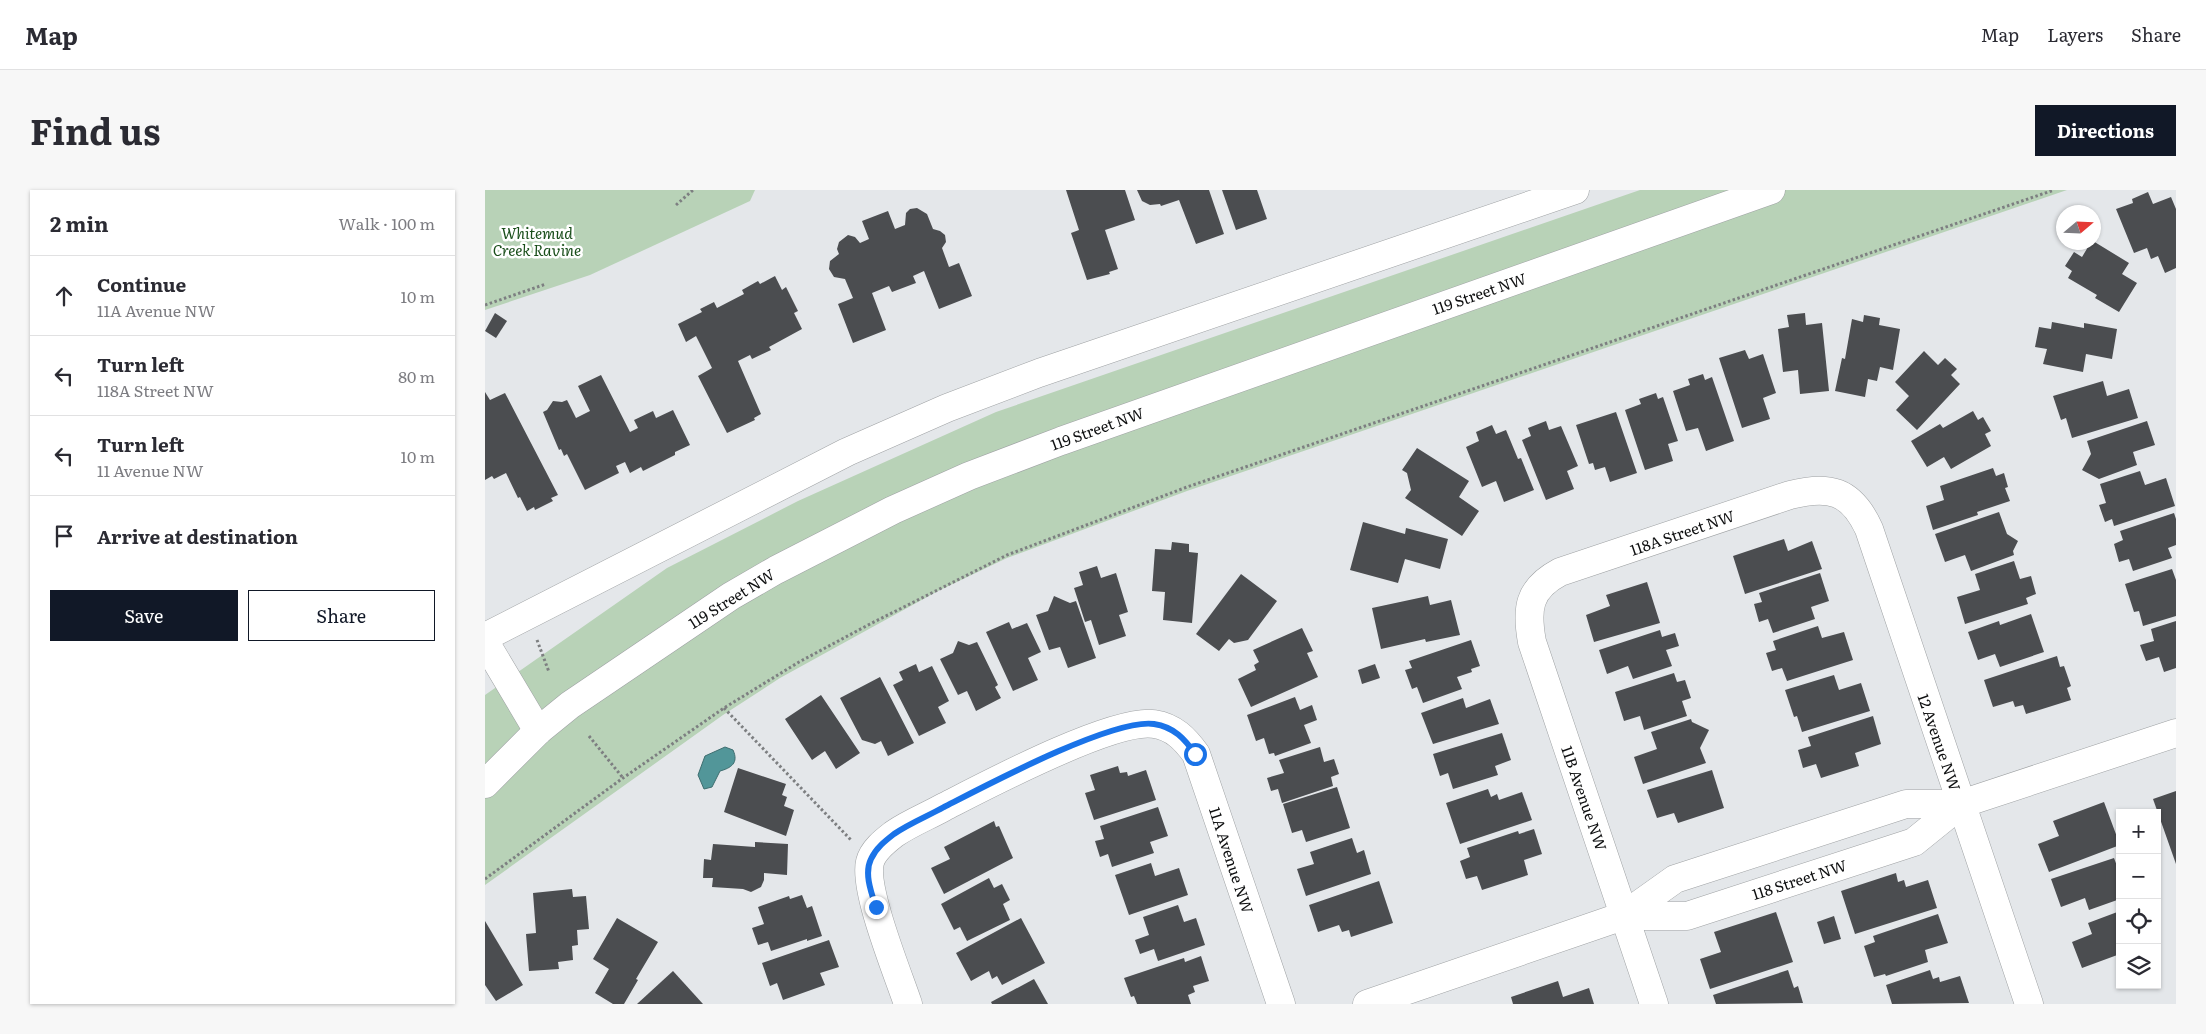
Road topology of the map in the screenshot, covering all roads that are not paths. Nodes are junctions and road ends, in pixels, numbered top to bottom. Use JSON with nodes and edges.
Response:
{"nodes":[{"id":1,"x":1575,"y":190,"type":"edge"},
{"id":2,"x":1771,"y":190,"type":"edge"},
{"id":3,"x":1834,"y":491,"type":"joint"},
{"id":4,"x":1536,"y":591,"type":"joint"},
{"id":5,"x":485,"y":638,"type":"edge"},
{"id":6,"x":485,"y":642,"type":"edge"},
{"id":7,"x":538,"y":732,"type":"junction"},
{"id":8,"x":2176,"y":733,"type":"edge"},
{"id":9,"x":485,"y":784,"type":"edge"},
{"id":10,"x":1961,"y":804,"type":"junction"},
{"id":11,"x":1623,"y":916,"type":"junction"},
{"id":12,"x":908,"y":1004,"type":"edge"},
{"id":13,"x":1281,"y":1004,"type":"edge"},
{"id":14,"x":1367,"y":1004,"type":"edge"},
{"id":15,"x":1654,"y":1004,"type":"edge"},
{"id":16,"x":2029,"y":1004,"type":"edge"}],
"edges":[{"from":1,"to":5,"type":"street"},
{"from":2,"to":7,"type":"street","name":"119 Street NW"},
{"from":3,"to":4,"type":"street","name":"118A Street NW"},
{"from":3,"to":10,"type":"street","name":"12 Avenue NW"},
{"from":4,"to":11,"type":"street","name":"11B Avenue NW"},
{"from":6,"to":7,"type":"street"},
{"from":7,"to":9,"type":"street","name":"119 Street NW"},
{"from":8,"to":10,"type":"street","name":"118 Street NW"},
{"from":10,"to":11,"type":"street","name":"118 Street NW"},
{"from":10,"to":11,"type":"street","name":"118 Street NW"},
{"from":10,"to":16,"type":"street","name":"12 Avenue NW"},
{"from":11,"to":14,"type":"street","name":"118 Street NW"},
{"from":11,"to":15,"type":"street","name":"11B Avenue NW"},
{"from":12,"to":13,"type":"street","name":"11A Avenue NW"}]}
